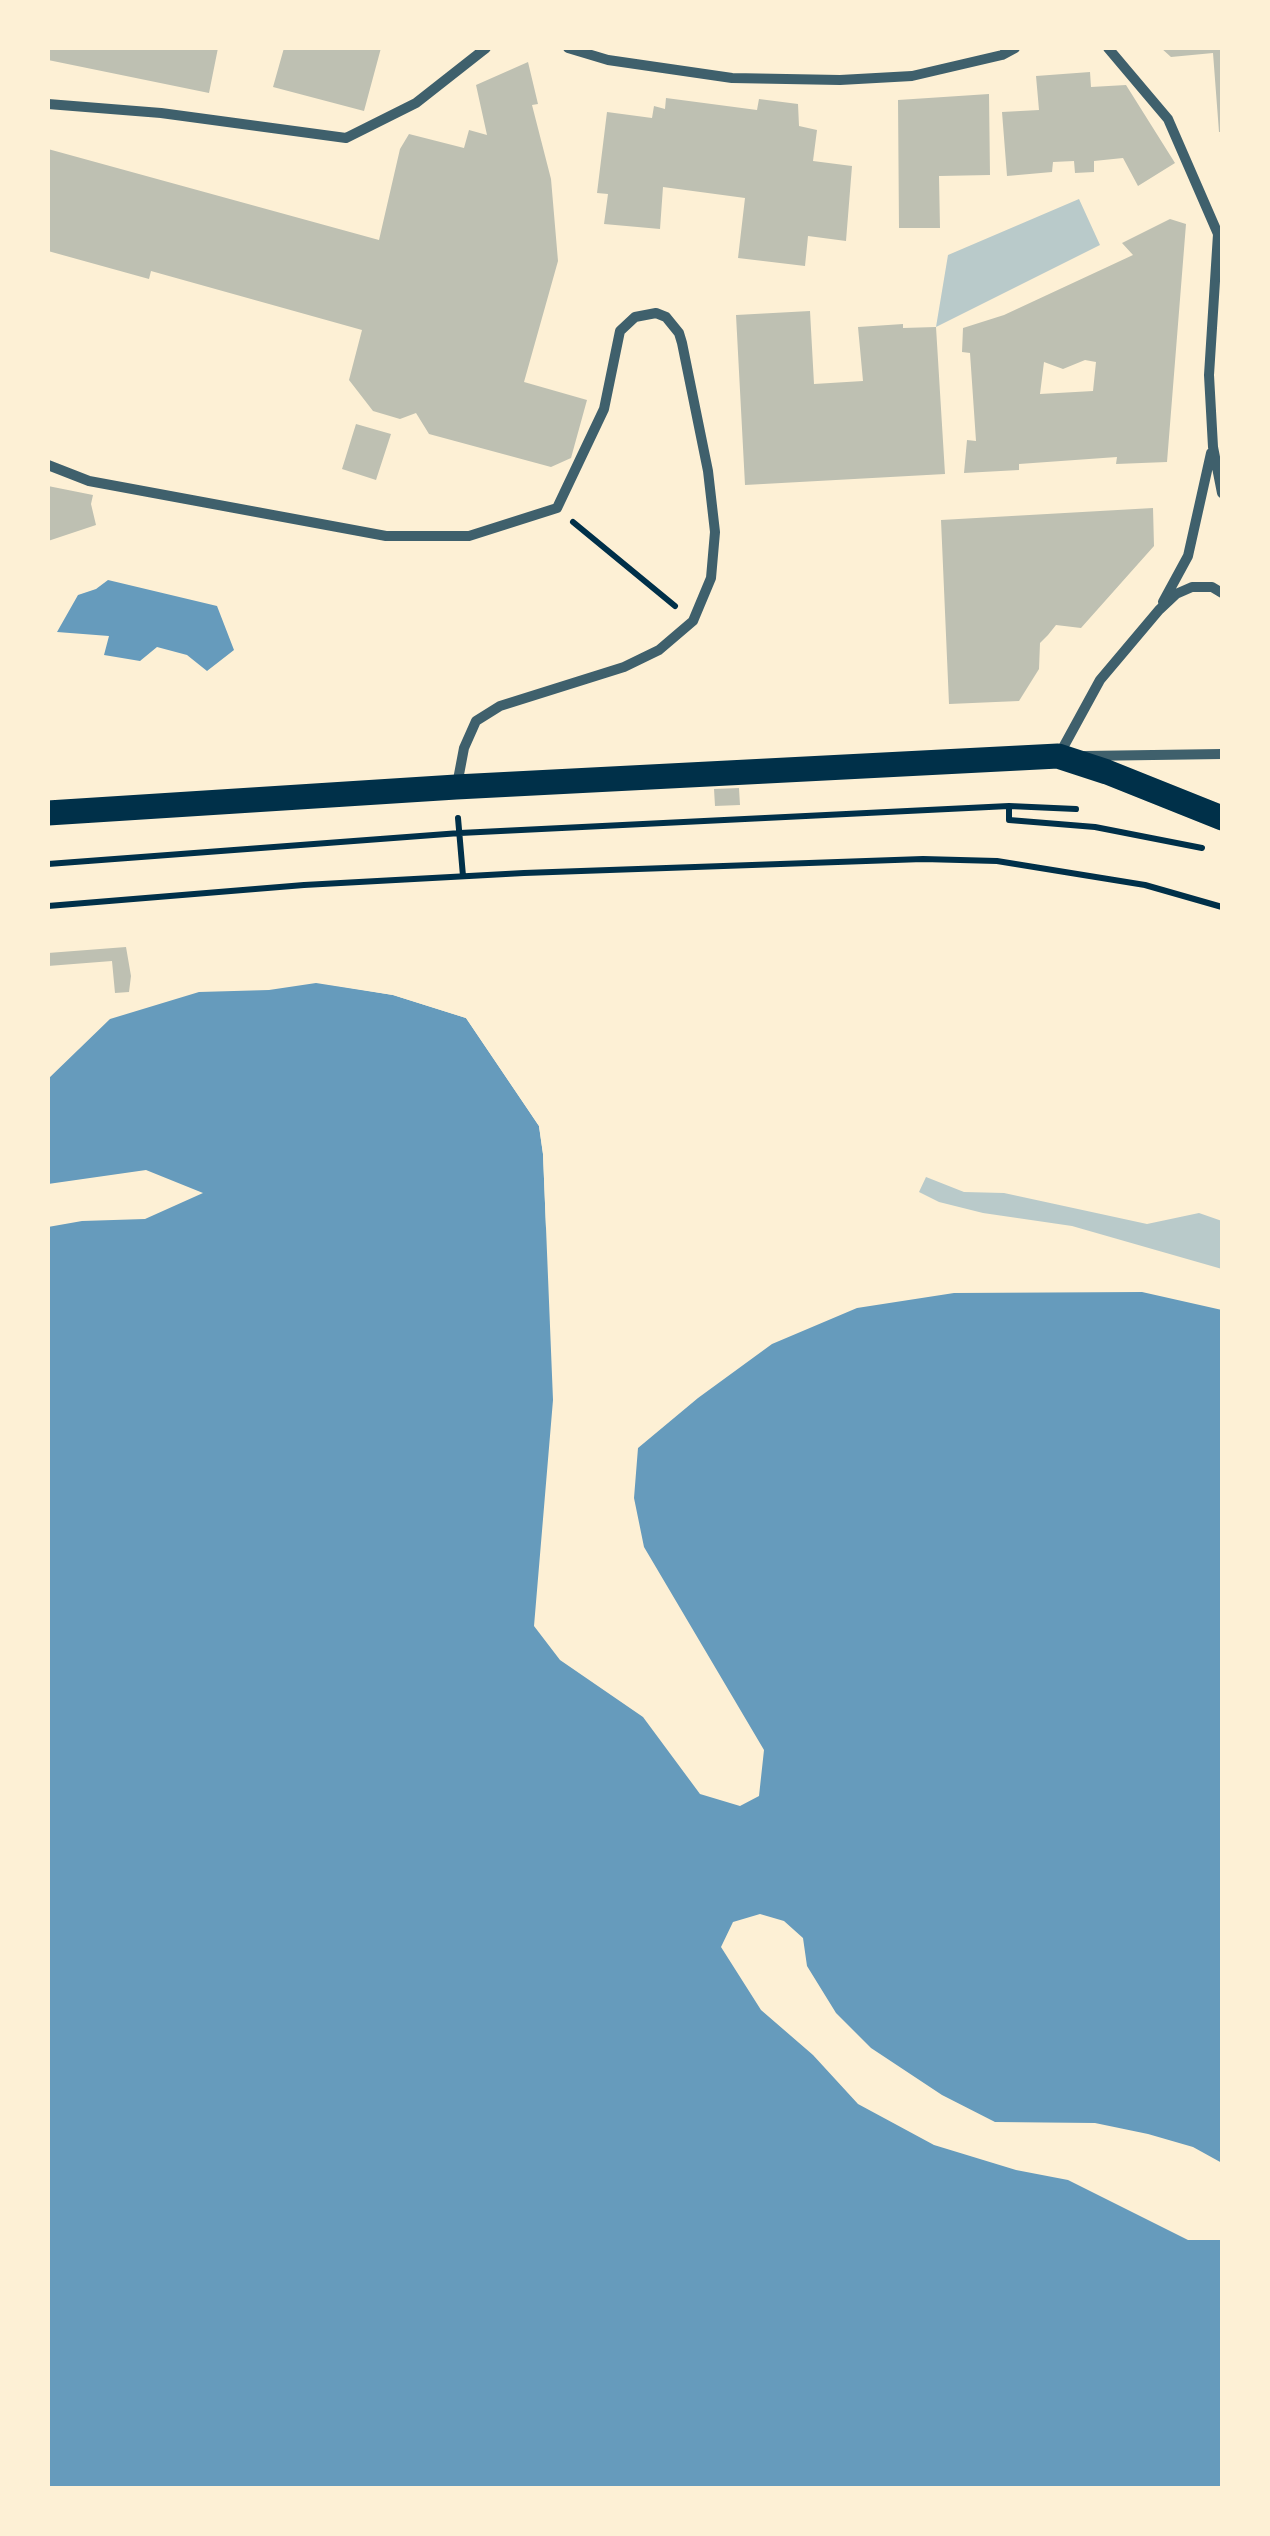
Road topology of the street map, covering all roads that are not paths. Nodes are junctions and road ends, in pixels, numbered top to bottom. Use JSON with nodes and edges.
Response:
{"nodes":[{"id":1,"x":486,"y":48,"type":"edge"},
{"id":2,"x":568,"y":48,"type":"edge"},
{"id":3,"x":1015,"y":48,"type":"edge"},
{"id":4,"x":1108,"y":48,"type":"edge"},
{"id":5,"x":48,"y":104,"type":"edge"},
{"id":6,"x":1213,"y":448,"type":"junction"},
{"id":7,"x":48,"y":464,"type":"edge"},
{"id":8,"x":1222,"y":493,"type":"edge"},
{"id":9,"x":1222,"y":593,"type":"edge"},
{"id":10,"x":1159,"y":610,"type":"junction"},
{"id":11,"x":1222,"y":754,"type":"edge"},
{"id":12,"x":1058,"y":756,"type":"junction"},
{"id":13,"x":456,"y":788,"type":"junction"},
{"id":14,"x":48,"y":813,"type":"edge"},
{"id":15,"x":1222,"y":818,"type":"edge"}],
"edges":[{"from":1,"to":5,"type":"street"},
{"from":2,"to":3,"type":"street"},
{"from":4,"to":6,"type":"street"},
{"from":6,"to":8,"type":"street"},
{"from":6,"to":10,"type":"street"},
{"from":7,"to":13,"type":"street"},
{"from":9,"to":10,"type":"street"},
{"from":10,"to":12,"type":"street"},
{"from":11,"to":12,"type":"street"},
{"from":12,"to":13,"type":"main road"},
{"from":12,"to":15,"type":"main road"},
{"from":13,"to":14,"type":"main road"}]}
